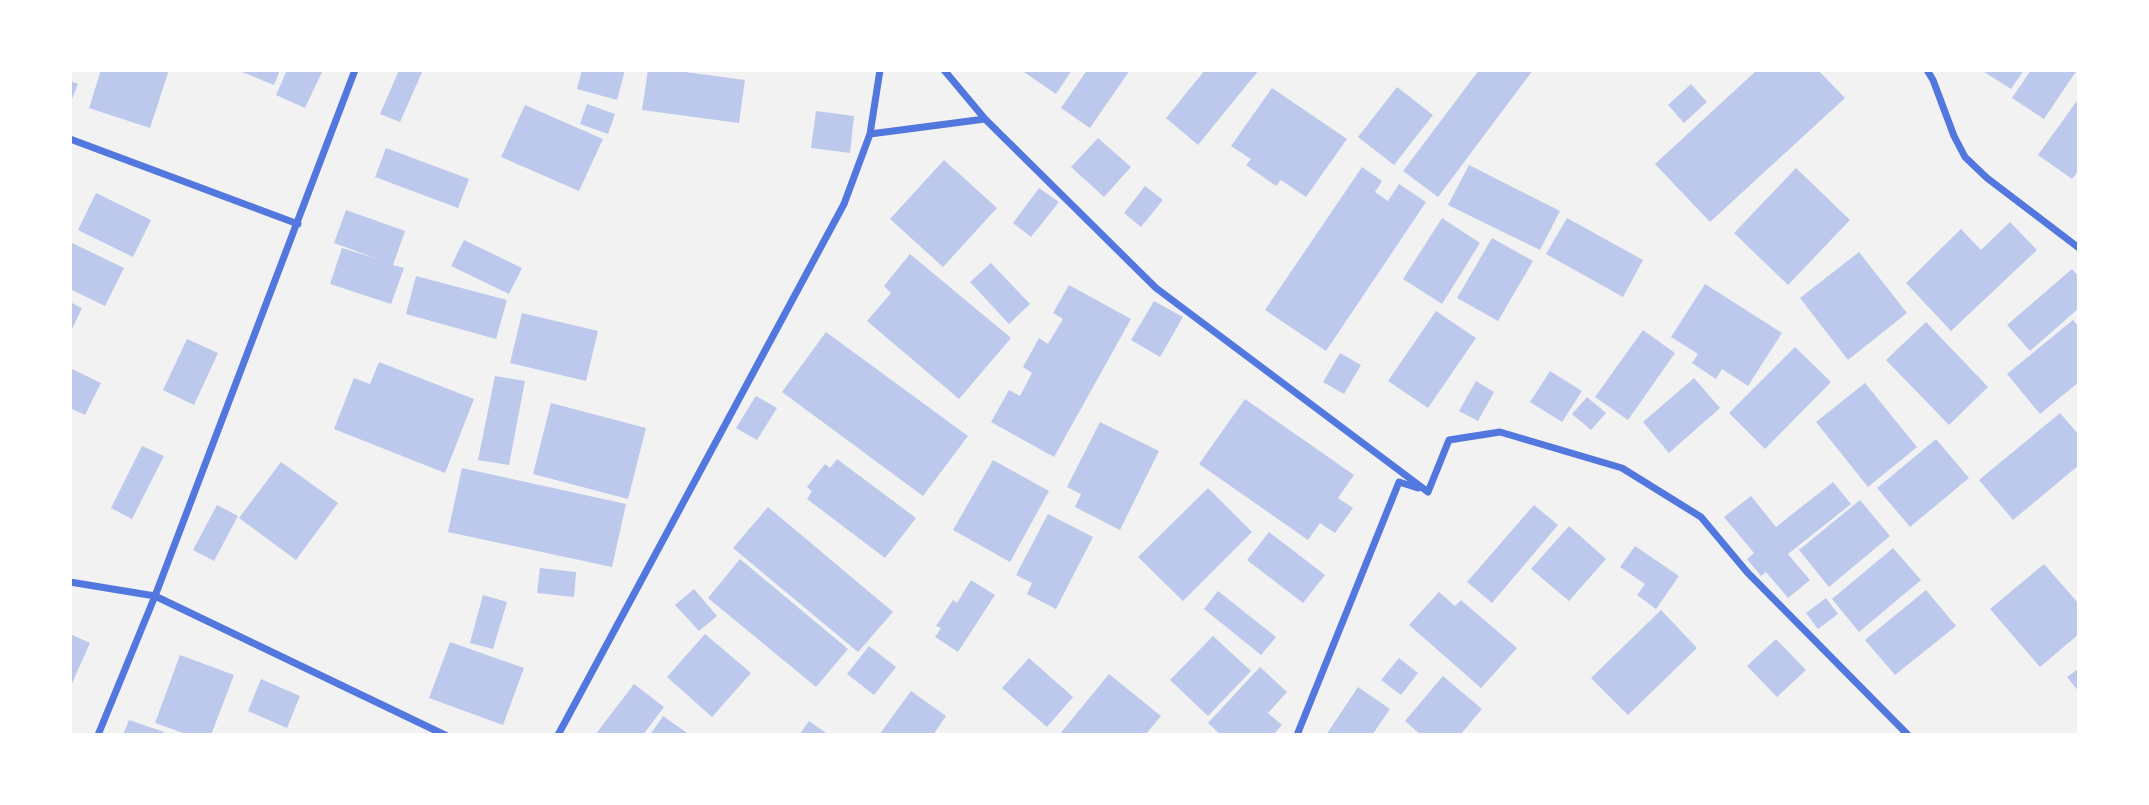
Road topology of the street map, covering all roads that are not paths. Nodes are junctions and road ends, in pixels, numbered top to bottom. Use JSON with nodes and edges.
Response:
{"nodes":[{"id":1,"x":355,"y":70,"type":"edge"},
{"id":2,"x":880,"y":70,"type":"edge"},
{"id":3,"x":944,"y":70,"type":"edge"},
{"id":4,"x":1927,"y":70,"type":"edge"},
{"id":5,"x":985,"y":119,"type":"junction"},
{"id":6,"x":870,"y":134,"type":"junction"},
{"id":7,"x":70,"y":139,"type":"edge"},
{"id":8,"x":298,"y":223,"type":"junction"},
{"id":9,"x":2079,"y":248,"type":"edge"},
{"id":10,"x":1428,"y":492,"type":"junction"},
{"id":11,"x":70,"y":582,"type":"edge"},
{"id":12,"x":155,"y":596,"type":"junction"},
{"id":13,"x":98,"y":735,"type":"edge"},
{"id":14,"x":445,"y":735,"type":"edge"},
{"id":15,"x":558,"y":735,"type":"edge"},
{"id":16,"x":1297,"y":735,"type":"edge"},
{"id":17,"x":1908,"y":735,"type":"edge"}],
"edges":[{"from":1,"to":8,"type":"street"},
{"from":2,"to":6,"type":"street"},
{"from":3,"to":5,"type":"street"},
{"from":4,"to":9,"type":"street"},
{"from":5,"to":6,"type":"street"},
{"from":5,"to":10,"type":"street"},
{"from":6,"to":15,"type":"street"},
{"from":7,"to":8,"type":"street"},
{"from":8,"to":12,"type":"street"},
{"from":10,"to":16,"type":"street"},
{"from":10,"to":17,"type":"street"},
{"from":11,"to":12,"type":"street"},
{"from":12,"to":13,"type":"street"},
{"from":12,"to":14,"type":"street"}]}
